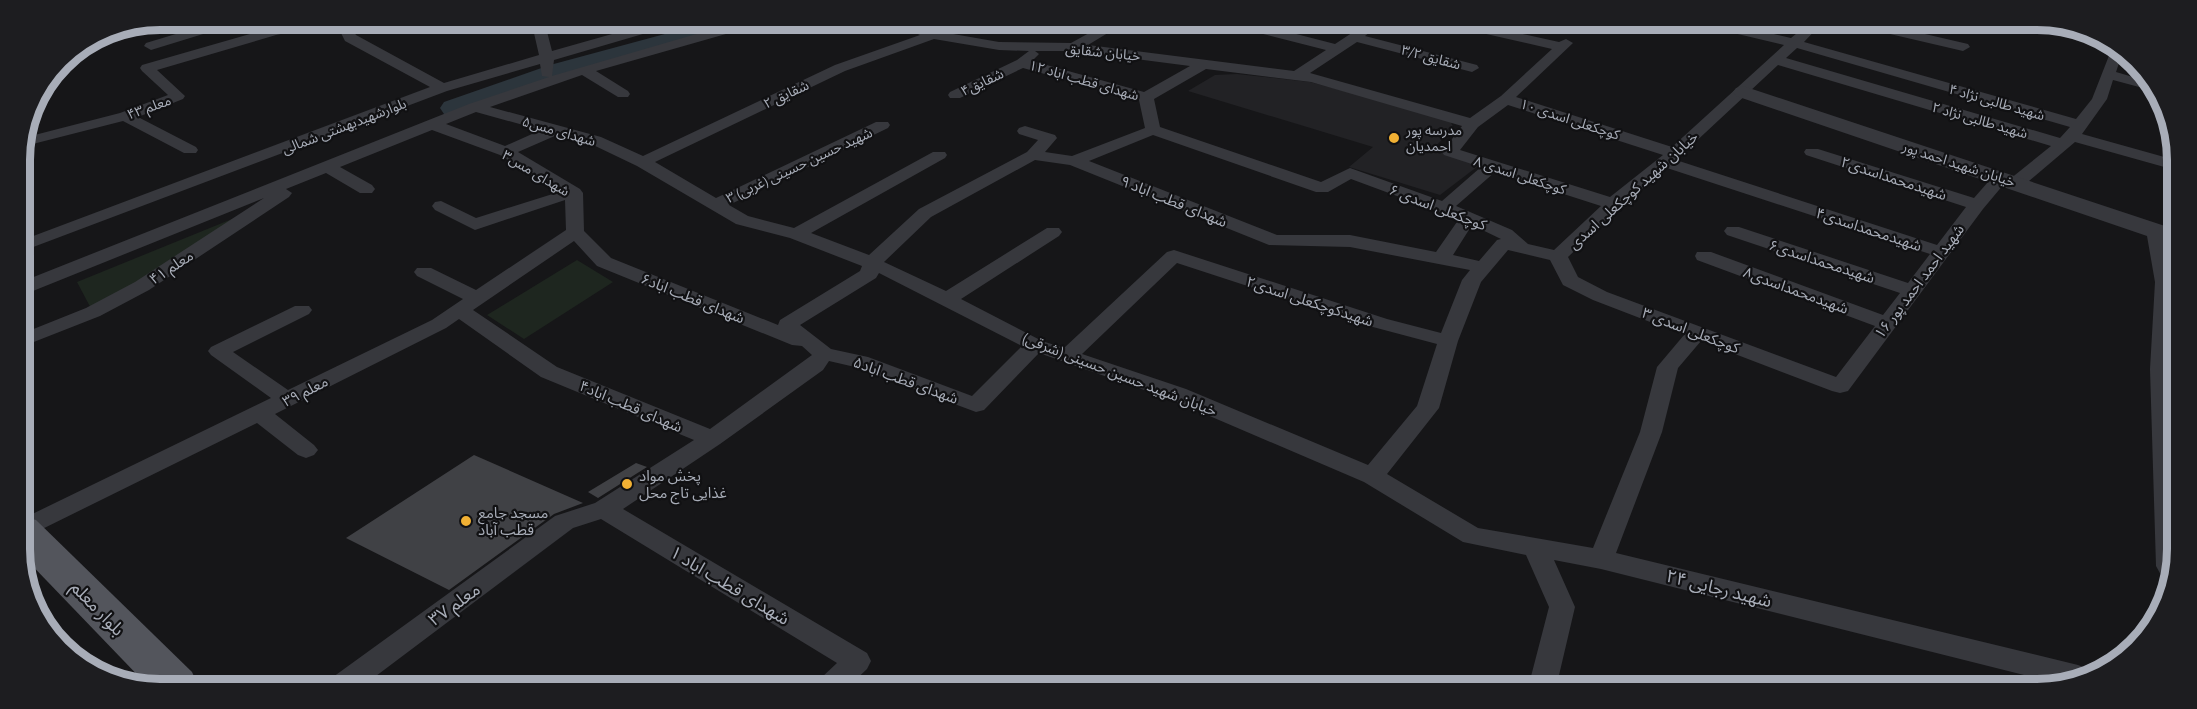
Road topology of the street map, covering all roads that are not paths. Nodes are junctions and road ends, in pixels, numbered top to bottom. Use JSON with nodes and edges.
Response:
{"nodes":[{"id":1,"x":203,"y":30,"type":"edge"},
{"id":2,"x":279,"y":30,"type":"edge"},
{"id":3,"x":346,"y":30,"type":"edge"},
{"id":4,"x":539,"y":30,"type":"edge"},
{"id":5,"x":641,"y":30,"type":"edge"},
{"id":6,"x":724,"y":30,"type":"edge"},
{"id":7,"x":920,"y":30,"type":"edge"},
{"id":8,"x":1103,"y":30,"type":"edge"},
{"id":9,"x":1264,"y":30,"type":"edge"},
{"id":10,"x":1365,"y":30,"type":"edge"},
{"id":11,"x":1490,"y":30,"type":"edge"},
{"id":12,"x":1739,"y":30,"type":"edge"},
{"id":13,"x":1808,"y":30,"type":"edge"},
{"id":14,"x":1890,"y":30,"type":"edge"},
{"id":15,"x":274,"y":31,"type":"joint"},
{"id":16,"x":933,"y":35,"type":"junction"},
{"id":17,"x":1355,"y":37,"type":"junction"},
{"id":18,"x":1794,"y":43,"type":"junction"},
{"id":19,"x":151,"y":46,"type":"dead end"},
{"id":20,"x":1074,"y":47,"type":"junction"},
{"id":21,"x":1962,"y":47,"type":"dead end"},
{"id":22,"x":1039,"y":48,"type":"junction"},
{"id":23,"x":1337,"y":49,"type":"junction"},
{"id":24,"x":2114,"y":56,"type":"edge"},
{"id":25,"x":546,"y":58,"type":"junction"},
{"id":26,"x":1776,"y":60,"type":"junction"},
{"id":27,"x":1022,"y":63,"type":"junction"},
{"id":28,"x":1204,"y":64,"type":"junction"},
{"id":29,"x":1472,"y":68,"type":"dead end"},
{"id":30,"x":584,"y":70,"type":"junction"},
{"id":31,"x":2108,"y":74,"type":"junction"},
{"id":32,"x":1304,"y":77,"type":"junction"},
{"id":33,"x":548,"y":82,"type":"junction"},
{"id":34,"x":2142,"y":84,"type":"edge"},
{"id":35,"x":442,"y":88,"type":"junction"},
{"id":36,"x":1743,"y":92,"type":"junction"},
{"id":37,"x":623,"y":94,"type":"dead end"},
{"id":38,"x":955,"y":95,"type":"dead end"},
{"id":39,"x":1146,"y":97,"type":"junction"},
{"id":40,"x":1506,"y":99,"type":"junction"},
{"id":41,"x":474,"y":106,"type":"junction"},
{"id":42,"x":125,"y":116,"type":"junction"},
{"id":43,"x":431,"y":124,"type":"junction"},
{"id":44,"x":1472,"y":124,"type":"junction"},
{"id":45,"x":882,"y":125,"type":"dead end"},
{"id":46,"x":1153,"y":129,"type":"junction"},
{"id":47,"x":554,"y":130,"type":"junction"},
{"id":48,"x":1025,"y":131,"type":"dead end"},
{"id":49,"x":2071,"y":135,"type":"junction"},
{"id":50,"x":31,"y":141,"type":"edge"},
{"id":51,"x":190,"y":150,"type":"dead end"},
{"id":52,"x":506,"y":152,"type":"junction"},
{"id":53,"x":1812,"y":152,"type":"dead end"},
{"id":54,"x":1033,"y":154,"type":"junction"},
{"id":55,"x":939,"y":155,"type":"dead end"},
{"id":56,"x":1670,"y":158,"type":"junction"},
{"id":57,"x":1074,"y":161,"type":"junction"},
{"id":58,"x":643,"y":162,"type":"junction"},
{"id":59,"x":2167,"y":163,"type":"edge"},
{"id":60,"x":1492,"y":166,"type":"junction"},
{"id":61,"x":319,"y":170,"type":"junction"},
{"id":62,"x":2008,"y":180,"type":"junction"},
{"id":63,"x":366,"y":189,"type":"dead end"},
{"id":64,"x":574,"y":193,"type":"junction"},
{"id":65,"x":717,"y":204,"type":"junction"},
{"id":66,"x":1613,"y":204,"type":"junction"},
{"id":67,"x":1797,"y":205,"type":"joint"},
{"id":68,"x":1977,"y":205,"type":"junction"},
{"id":69,"x":441,"y":206,"type":"dead end"},
{"id":70,"x":2085,"y":207,"type":"junction"},
{"id":71,"x":1444,"y":208,"type":"junction"},
{"id":72,"x":1469,"y":217,"type":"junction"},
{"id":73,"x":150,"y":220,"type":"junction"},
{"id":74,"x":1733,"y":231,"type":"dead end"},
{"id":75,"x":575,"y":232,"type":"junction"},
{"id":76,"x":1053,"y":232,"type":"dead end"},
{"id":77,"x":796,"y":234,"type":"junction"},
{"id":78,"x":2166,"y":234,"type":"edge"},
{"id":79,"x":30,"y":245,"type":"edge"},
{"id":80,"x":1523,"y":248,"type":"junction"},
{"id":81,"x":1941,"y":252,"type":"junction"},
{"id":82,"x":1558,"y":256,"type":"junction"},
{"id":83,"x":1704,"y":256,"type":"dead end"},
{"id":84,"x":1441,"y":259,"type":"junction"},
{"id":85,"x":872,"y":263,"type":"junction"},
{"id":86,"x":1483,"y":267,"type":"junction"},
{"id":87,"x":424,"y":272,"type":"dead end"},
{"id":88,"x":2167,"y":274,"type":"edge"},
{"id":89,"x":30,"y":284,"type":"edge"},
{"id":90,"x":1912,"y":291,"type":"junction"},
{"id":91,"x":477,"y":298,"type":"junction"},
{"id":92,"x":947,"y":299,"type":"junction"},
{"id":93,"x":302,"y":310,"type":"dead end"},
{"id":94,"x":459,"y":310,"type":"junction"},
{"id":95,"x":1887,"y":324,"type":"junction"},
{"id":96,"x":1697,"y":333,"type":"junction"},
{"id":97,"x":30,"y":337,"type":"edge"},
{"id":98,"x":1448,"y":341,"type":"junction"},
{"id":99,"x":1035,"y":345,"type":"junction"},
{"id":100,"x":822,"y":352,"type":"junction"},
{"id":101,"x":1068,"y":356,"type":"junction"},
{"id":102,"x":1840,"y":386,"type":"joint"},
{"id":103,"x":288,"y":400,"type":"junction"},
{"id":104,"x":260,"y":414,"type":"junction"},
{"id":105,"x":712,"y":439,"type":"junction"},
{"id":106,"x":306,"y":450,"type":"dead end"},
{"id":107,"x":1372,"y":476,"type":"junction"},
{"id":108,"x":604,"y":509,"type":"junction"},
{"id":109,"x":30,"y":526,"type":"edge"},
{"id":110,"x":30,"y":538,"type":"edge"},
{"id":111,"x":1535,"y":547,"type":"junction"},
{"id":112,"x":1601,"y":559,"type":"junction"},
{"id":113,"x":2070,"y":675,"type":"edge"},
{"id":114,"x":170,"y":679,"type":"edge"},
{"id":115,"x":351,"y":679,"type":"edge"},
{"id":116,"x":838,"y":679,"type":"edge"},
{"id":117,"x":1544,"y":679,"type":"edge"}],
"edges":[{"from":1,"to":19,"type":"street"},
{"from":2,"to":15,"type":"street"},
{"from":3,"to":35,"type":"street"},
{"from":4,"to":25,"type":"street"},
{"from":5,"to":25,"type":"street","name":"بلوارشهیدبهشتی شمالی"},
{"from":6,"to":30,"type":"street","name":"بلوارشهیدبهشتی شمالی"},
{"from":7,"to":16,"type":"street","name":"خیابان شقایق"},
{"from":8,"to":20,"type":"street"},
{"from":9,"to":23,"type":"street"},
{"from":10,"to":17,"type":"street"},
{"from":11,"to":40,"type":"street"},
{"from":12,"to":18,"type":"street","name":"شهید طالبی نژاد ۴"},
{"from":13,"to":18,"type":"street","name":"خیابان شهید کوچکعلی اسدی"},
{"from":14,"to":21,"type":"street"},
{"from":15,"to":42,"type":"street","name":"معلم ۴۳"},
{"from":16,"to":22,"type":"street","name":"خیابان شقایق"},
{"from":16,"to":58,"type":"street","name":"شقایق ۲"},
{"from":17,"to":23,"type":"street"},
{"from":17,"to":29,"type":"street","name":"شقایق ۳/۲"},
{"from":18,"to":26,"type":"street","name":"خیابان شهید کوچکعلی اسدی"},
{"from":18,"to":49,"type":"street","name":"شهید طالبی نژاد ۴"},
{"from":20,"to":22,"type":"street","name":"خیابان شقایق"},
{"from":20,"to":28,"type":"street","name":"خیابان شقایق"},
{"from":22,"to":27,"type":"street","name":"شقایق۴"},
{"from":23,"to":32,"type":"street"},
{"from":24,"to":31,"type":"street","name":"شهید احمد احمد پور ۱۶"},
{"from":25,"to":33,"type":"street"},
{"from":25,"to":35,"type":"street","name":"بلوارشهیدبهشتی شمالی"},
{"from":26,"to":36,"type":"street","name":"خیابان شهید کوچکعلی اسدی"},
{"from":26,"to":49,"type":"street","name":"شهید طالبی نژاد ۲"},
{"from":27,"to":38,"type":"street","name":"شقایق۴"},
{"from":27,"to":39,"type":"street","name":"شهدای قطب اباد ۱۲"},
{"from":28,"to":32,"type":"street","name":"خیابان شقایق"},
{"from":28,"to":39,"type":"street"},
{"from":30,"to":33,"type":"street","name":"بلوارشهیدبهشتی شمالی"},
{"from":30,"to":37,"type":"street"},
{"from":31,"to":34,"type":"street"},
{"from":31,"to":49,"type":"street","name":"شهید احمد احمد پور ۱۶"},
{"from":32,"to":44,"type":"street"},
{"from":33,"to":41,"type":"street","name":"بلوارشهیدبهشتی شمالی"},
{"from":35,"to":73,"type":"street","name":"بلوارشهیدبهشتی شمالی"},
{"from":36,"to":56,"type":"street","name":"خیابان شهید کوچکعلی اسدی"},
{"from":36,"to":62,"type":"street","name":"خیابان شهید احمد پور"},
{"from":39,"to":46,"type":"street"},
{"from":40,"to":44,"type":"street","name":"کوچکعلی اسدی ۱۰"},
{"from":40,"to":56,"type":"street","name":"کوچکعلی اسدی ۱۰"},
{"from":41,"to":43,"type":"street","name":"بلوارشهیدبهشتی شمالی"},
{"from":41,"to":47,"type":"street","name":"شهدای مس۵"},
{"from":42,"to":50,"type":"street","name":"معلم ۴۳"},
{"from":42,"to":51,"type":"street"},
{"from":43,"to":52,"type":"street","name":"شهدای مس۳"},
{"from":43,"to":61,"type":"street","name":"بلوارشهیدبهشتی شمالی"},
{"from":44,"to":60,"type":"street","name":"کوچکعلی اسدی ۸"},
{"from":45,"to":65,"type":"street","name":"شهید حسین حسینی (غربی) ۳"},
{"from":46,"to":57,"type":"street"},
{"from":46,"to":71,"type":"street","name":"کوچکعلی اسدی ۶"},
{"from":47,"to":52,"type":"street"},
{"from":47,"to":58,"type":"street","name":"شهدای مس۵"},
{"from":48,"to":54,"type":"street"},
{"from":49,"to":59,"type":"street"},
{"from":49,"to":62,"type":"street","name":"شهید احمد احمد پور ۱۶"},
{"from":52,"to":64,"type":"street","name":"شهدای مس۳"},
{"from":53,"to":68,"type":"street","name":"شهیدمحمداسدی۲"},
{"from":54,"to":57,"type":"street","name":"شهدای قطب اباد ۹"},
{"from":54,"to":85,"type":"street"},
{"from":55,"to":77,"type":"street"},
{"from":56,"to":66,"type":"street","name":"خیابان شهید کوچکعلی اسدی"},
{"from":56,"to":67,"type":"street","name":"کوچکعلی اسدی ۱۰"},
{"from":57,"to":84,"type":"street","name":"شهدای قطب اباد ۹"},
{"from":58,"to":65,"type":"street","name":"شهدای مس۵"},
{"from":60,"to":66,"type":"street","name":"کوچکعلی اسدی ۸"},
{"from":60,"to":71,"type":"street"},
{"from":61,"to":63,"type":"street"},
{"from":61,"to":73,"type":"street","name":"بلوارشهیدبهشتی شمالی"},
{"from":61,"to":97,"type":"street","name":"معلم ۴۱"},
{"from":62,"to":68,"type":"street","name":"شهید احمد احمد پور ۱۶"},
{"from":62,"to":70,"type":"street","name":"خیابان شهید احمد پور"},
{"from":64,"to":69,"type":"street"},
{"from":64,"to":75,"type":"street","name":"شهدای مس۳"},
{"from":65,"to":77,"type":"street","name":"خیابان شهید حسین حسینی (شرقی)"},
{"from":66,"to":82,"type":"street","name":"خیابان شهید کوچکعلی اسدی"},
{"from":67,"to":81,"type":"street","name":"شهیدمحمداسدی۴"},
{"from":68,"to":81,"type":"street","name":"شهید احمد احمد پور ۱۶"},
{"from":70,"to":78,"type":"street","name":"خیابان شهید احمد پور"},
{"from":70,"to":88,"type":"street"},
{"from":71,"to":72,"type":"street","name":"کوچکعلی اسدی ۶"},
{"from":72,"to":80,"type":"street","name":"کوچکعلی اسدی ۶"},
{"from":72,"to":84,"type":"street"},
{"from":73,"to":79,"type":"street","name":"بلوارشهیدبهشتی شمالی"},
{"from":73,"to":89,"type":"street"},
{"from":74,"to":90,"type":"street","name":"شهیدمحمداسدی۶"},
{"from":75,"to":91,"type":"street","name":"معلم ۳۹"},
{"from":75,"to":100,"type":"street","name":"شهدای قطب اباد۶"},
{"from":76,"to":92,"type":"street"},
{"from":77,"to":85,"type":"street","name":"خیابان شهید حسین حسینی (شرقی)"},
{"from":80,"to":82,"type":"street","name":"خیابان شهید کوچکعلی اسدی"},
{"from":80,"to":86,"type":"street","name":"خیابان شهید کوچکعلی اسدی"},
{"from":81,"to":90,"type":"street","name":"شهید احمد احمد پور ۱۶"},
{"from":82,"to":96,"type":"street","name":"کوچکعلی اسدی ۳"},
{"from":83,"to":95,"type":"street","name":"شهیدمحمداسدی۸"},
{"from":84,"to":86,"type":"street"},
{"from":85,"to":92,"type":"street","name":"خیابان شهید حسین حسینی (شرقی)"},
{"from":85,"to":100,"type":"street"},
{"from":86,"to":98,"type":"street","name":"خیابان شهید کوچکعلی اسدی"},
{"from":87,"to":91,"type":"street"},
{"from":90,"to":95,"type":"street","name":"شهید احمد احمد پور ۱۶"},
{"from":91,"to":94,"type":"street","name":"معلم ۳۹"},
{"from":92,"to":99,"type":"street","name":"خیابان شهید حسین حسینی (شرقی)"},
{"from":93,"to":103,"type":"street"},
{"from":94,"to":103,"type":"street","name":"معلم ۳۹"},
{"from":94,"to":105,"type":"street","name":"شهدای قطب اباد۴"},
{"from":95,"to":102,"type":"street","name":"شهید احمد احمد پور ۱۶"},
{"from":96,"to":102,"type":"street","name":"کوچکعلی اسدی ۳"},
{"from":96,"to":112,"type":"street"},
{"from":98,"to":101,"type":"street","name":"شهیدکوچکعلی اسدی۲"},
{"from":98,"to":107,"type":"street","name":"خیابان شهید کوچکعلی اسدی"},
{"from":99,"to":100,"type":"street","name":"شهدای قطب اباد۵"},
{"from":99,"to":101,"type":"street","name":"خیابان شهید حسین حسینی (شرقی)"},
{"from":100,"to":105,"type":"street","name":"معلم ۳۷"},
{"from":101,"to":107,"type":"street","name":"خیابان شهید حسین حسینی (شرقی)"},
{"from":103,"to":104,"type":"street","name":"معلم ۳۹"},
{"from":104,"to":106,"type":"street"},
{"from":104,"to":109,"type":"street","name":"معلم ۳۹"},
{"from":105,"to":108,"type":"street","name":"معلم ۳۷"},
{"from":107,"to":111,"type":"street","name":"شهید رجایی ۲۴"},
{"from":108,"to":115,"type":"street","name":"معلم ۳۷"},
{"from":108,"to":116,"type":"street","name":"شهدای قطب اباد ۱"},
{"from":110,"to":114,"type":"main road","name":"بلوار معلم"},
{"from":111,"to":112,"type":"street","name":"شهید رجایی ۲۴"},
{"from":111,"to":117,"type":"street"},
{"from":112,"to":113,"type":"street","name":"شهید رجایی ۲۴"}]}
